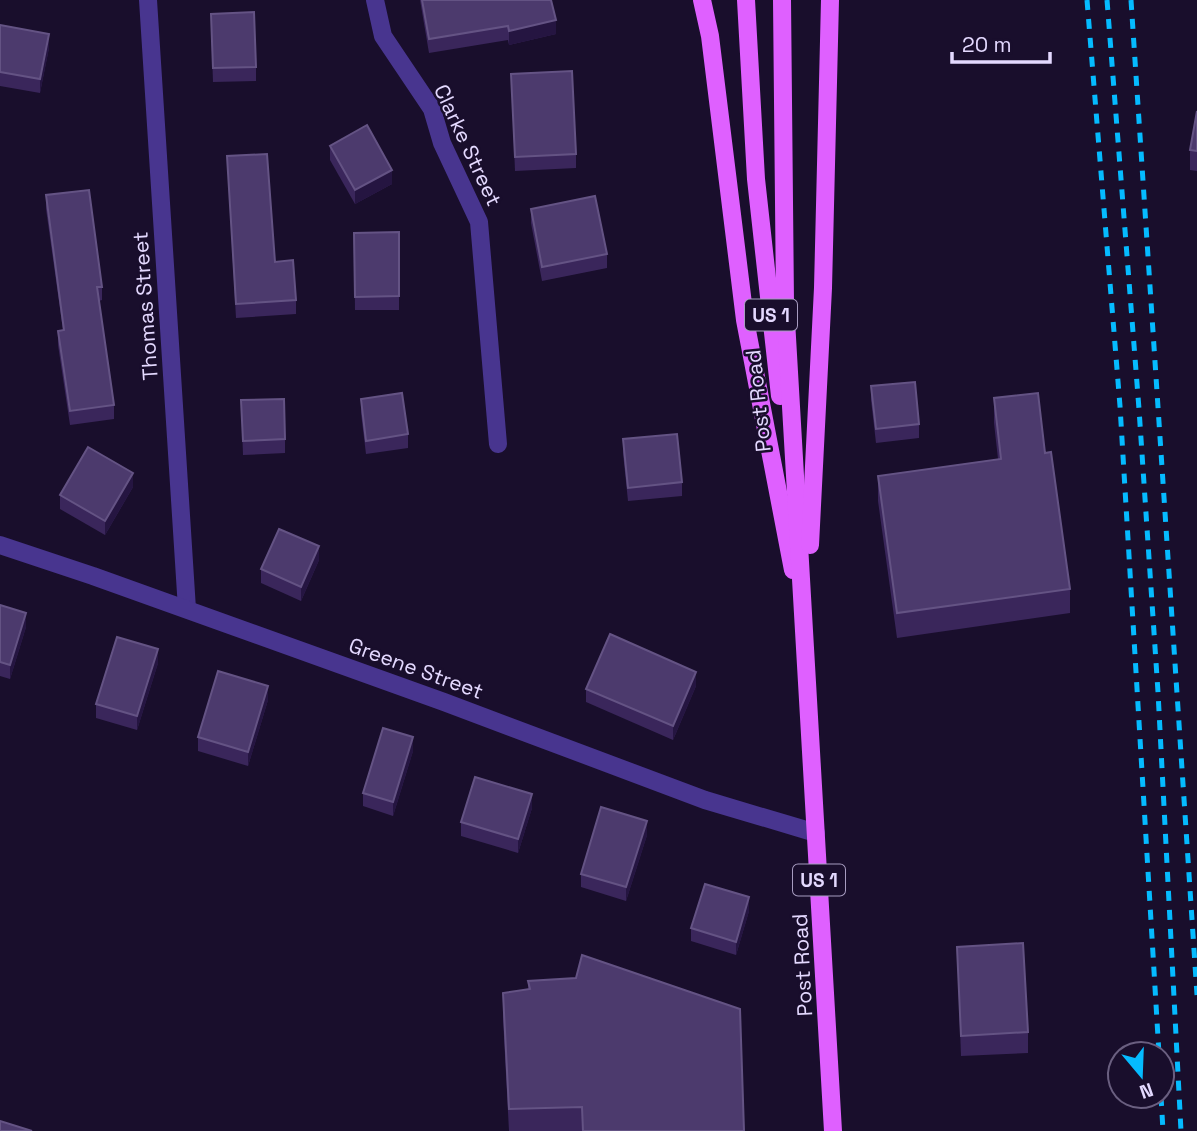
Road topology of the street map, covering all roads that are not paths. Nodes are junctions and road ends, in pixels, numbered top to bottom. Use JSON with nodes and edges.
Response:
{"nodes":[{"id":1,"x":148,"y":0,"type":"edge"},
{"id":2,"x":376,"y":0,"type":"edge"},
{"id":3,"x":702,"y":0,"type":"edge"},
{"id":4,"x":746,"y":0,"type":"edge"},
{"id":5,"x":782,"y":0,"type":"edge"},
{"id":6,"x":830,"y":0,"type":"edge"},
{"id":7,"x":498,"y":444,"type":"dead end"},
{"id":8,"x":0,"y":545,"type":"edge"},
{"id":9,"x":187,"y":609,"type":"junction"},
{"id":10,"x":805,"y":629,"type":"junction"},
{"id":11,"x":816,"y":832,"type":"junction"},
{"id":12,"x":834,"y":1131,"type":"edge"}],
"edges":[{"from":1,"to":9,"type":"street","name":"Thomas Street"},
{"from":2,"to":7,"type":"street","name":"Clarke Street"},
{"from":3,"to":10,"type":"main road"},
{"from":4,"to":10,"type":"main road","name":"Post Road","number":"US 1"},
{"from":5,"to":10,"type":"main road","name":"Post Road","number":"US 1"},
{"from":6,"to":10,"type":"main road"},
{"from":8,"to":9,"type":"street","name":"Greene Street"},
{"from":9,"to":11,"type":"street","name":"Greene Street"},
{"from":10,"to":11,"type":"main road","name":"Post Road","number":"US 1"},
{"from":11,"to":12,"type":"main road","name":"Post Road","number":"US 1"}]}
